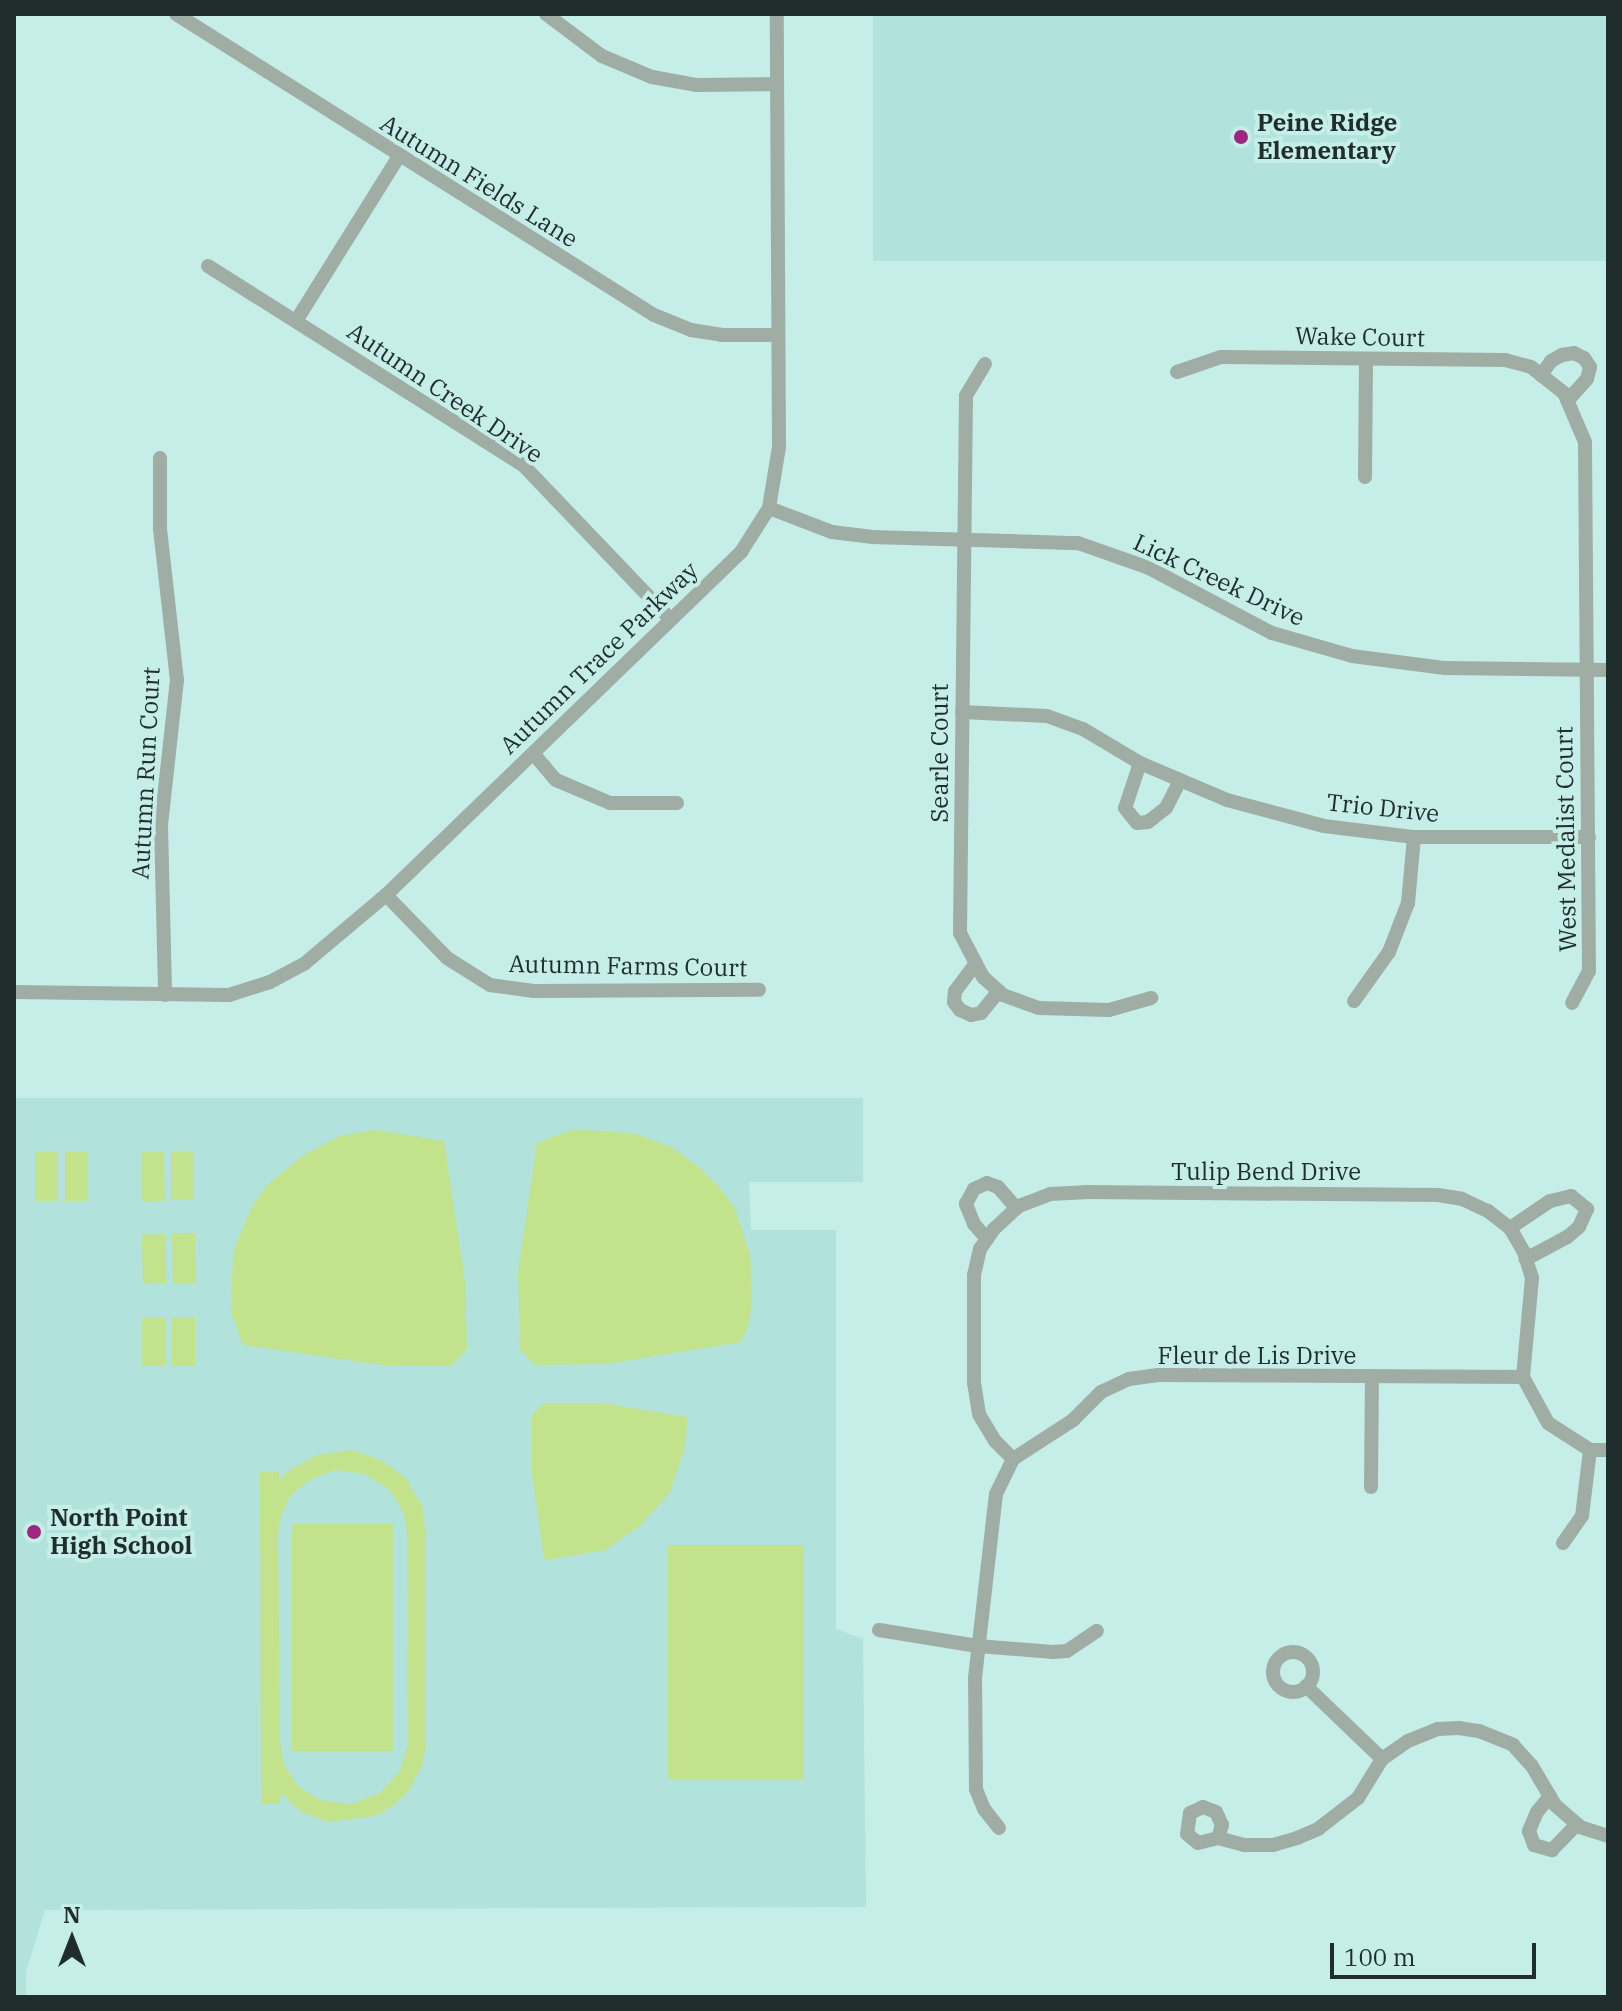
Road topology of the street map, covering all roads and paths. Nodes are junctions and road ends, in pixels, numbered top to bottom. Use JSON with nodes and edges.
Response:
{"nodes":[{"id":1,"x":176,"y":14,"type":"edge"},
{"id":2,"x":546,"y":14,"type":"edge"},
{"id":3,"x":777,"y":14,"type":"edge"},
{"id":4,"x":777,"y":84,"type":"junction"},
{"id":5,"x":399,"y":156,"type":"junction"},
{"id":6,"x":208,"y":266,"type":"dead end"},
{"id":7,"x":296,"y":321,"type":"junction"},
{"id":8,"x":777,"y":335,"type":"junction"},
{"id":9,"x":1366,"y":359,"type":"junction"},
{"id":10,"x":985,"y":364,"type":"dead end"},
{"id":11,"x":1177,"y":372,"type":"dead end"},
{"id":12,"x":1541,"y":375,"type":"junction"},
{"id":13,"x":1568,"y":400,"type":"junction"},
{"id":14,"x":160,"y":458,"type":"dead end"},
{"id":15,"x":1365,"y":477,"type":"dead end"},
{"id":16,"x":769,"y":508,"type":"junction"},
{"id":17,"x":962,"y":538,"type":"junction"},
{"id":18,"x":670,"y":619,"type":"junction"},
{"id":19,"x":1586,"y":670,"type":"junction"},
{"id":20,"x":1608,"y":670,"type":"edge"},
{"id":21,"x":962,"y":712,"type":"junction"},
{"id":22,"x":533,"y":753,"type":"junction"},
{"id":23,"x":1140,"y":763,"type":"junction"},
{"id":24,"x":1180,"y":780,"type":"junction"},
{"id":25,"x":677,"y":803,"type":"dead end"},
{"id":26,"x":1414,"y":837,"type":"junction"},
{"id":27,"x":1589,"y":837,"type":"junction"},
{"id":28,"x":386,"y":895,"type":"junction"},
{"id":29,"x":974,"y":966,"type":"junction"},
{"id":30,"x":759,"y":990,"type":"dead end"},
{"id":31,"x":999,"y":991,"type":"junction"},
{"id":32,"x":14,"y":992,"type":"edge"},
{"id":33,"x":165,"y":995,"type":"junction"},
{"id":34,"x":1151,"y":998,"type":"dead end"},
{"id":35,"x":1354,"y":1001,"type":"dead end"},
{"id":36,"x":1572,"y":1003,"type":"dead end"},
{"id":37,"x":1016,"y":1208,"type":"junction"},
{"id":38,"x":1510,"y":1228,"type":"junction"},
{"id":39,"x":987,"y":1239,"type":"junction"},
{"id":40,"x":1526,"y":1259,"type":"junction"},
{"id":41,"x":1523,"y":1377,"type":"junction"},
{"id":42,"x":1372,"y":1379,"type":"junction"},
{"id":43,"x":1590,"y":1450,"type":"junction"},
{"id":44,"x":1608,"y":1450,"type":"edge"},
{"id":45,"x":1013,"y":1459,"type":"junction"},
{"id":46,"x":1371,"y":1487,"type":"dead end"},
{"id":47,"x":1563,"y":1543,"type":"dead end"},
{"id":48,"x":879,"y":1630,"type":"dead end"},
{"id":49,"x":1097,"y":1631,"type":"dead end"},
{"id":50,"x":978,"y":1646,"type":"junction"},
{"id":51,"x":1306,"y":1686,"type":"dead end"},
{"id":52,"x":1382,"y":1759,"type":"junction"},
{"id":53,"x":1550,"y":1796,"type":"junction"},
{"id":54,"x":1577,"y":1824,"type":"junction"},
{"id":55,"x":999,"y":1828,"type":"dead end"},
{"id":56,"x":1608,"y":1836,"type":"edge"},
{"id":57,"x":1218,"y":1838,"type":"dead end"}],
"edges":[{"from":1,"to":5,"type":"street","name":"Autumn Fields Lane"},
{"from":2,"to":4,"type":"street"},
{"from":3,"to":4,"type":"street","name":"Autumn Trace Parkway"},
{"from":4,"to":8,"type":"street","name":"Autumn Trace Parkway"},
{"from":5,"to":7,"type":"street"},
{"from":5,"to":8,"type":"street","name":"Autumn Fields Lane"},
{"from":6,"to":7,"type":"street","name":"Autumn Creek Drive"},
{"from":7,"to":18,"type":"street","name":"Autumn Creek Drive"},
{"from":8,"to":16,"type":"street","name":"Autumn Trace Parkway"},
{"from":9,"to":11,"type":"street","name":"Wake Court"},
{"from":9,"to":12,"type":"street","name":"Wake Court"},
{"from":9,"to":15,"type":"street"},
{"from":10,"to":17,"type":"street","name":"Searle Court"},
{"from":12,"to":13,"type":"street","name":"Wake Court"},
{"from":12,"to":13,"type":"street"},
{"from":13,"to":19,"type":"street","name":"Wake Court"},
{"from":14,"to":33,"type":"street","name":"Autumn Run Court"},
{"from":16,"to":17,"type":"street","name":"Lick Creek Drive"},
{"from":16,"to":18,"type":"street","name":"Autumn Trace Parkway"},
{"from":17,"to":19,"type":"street","name":"Lick Creek Drive"},
{"from":17,"to":21,"type":"street","name":"Searle Court"},
{"from":18,"to":22,"type":"street","name":"Autumn Trace Parkway"},
{"from":19,"to":20,"type":"street","name":"Lick Creek Drive"},
{"from":19,"to":27,"type":"street","name":"West Medalist Court"},
{"from":21,"to":23,"type":"street","name":"Trio Drive"},
{"from":21,"to":29,"type":"street","name":"Searle Court"},
{"from":22,"to":25,"type":"street"},
{"from":22,"to":28,"type":"street","name":"Autumn Trace Parkway"},
{"from":23,"to":24,"type":"street","name":"Trio Drive"},
{"from":23,"to":24,"type":"street"},
{"from":24,"to":26,"type":"street","name":"Trio Drive"},
{"from":26,"to":27,"type":"street","name":"Trio Drive"},
{"from":26,"to":35,"type":"street"},
{"from":27,"to":36,"type":"street","name":"West Medalist Court"},
{"from":28,"to":30,"type":"street","name":"Autumn Farms Court"},
{"from":28,"to":33,"type":"street","name":"Autumn Trace Parkway"},
{"from":29,"to":31,"type":"street","name":"Searle Court"},
{"from":29,"to":31,"type":"street"},
{"from":31,"to":34,"type":"street","name":"Searle Court"},
{"from":32,"to":33,"type":"street","name":"Autumn Trace Parkway"},
{"from":37,"to":38,"type":"street","name":"Tulip Bend Drive"},
{"from":37,"to":39,"type":"street","name":"Tulip Bend Drive"},
{"from":37,"to":39,"type":"street"},
{"from":38,"to":40,"type":"street","name":"Tulip Bend Drive"},
{"from":38,"to":40,"type":"street"},
{"from":39,"to":45,"type":"street","name":"Tulip Bend Drive"},
{"from":40,"to":41,"type":"street","name":"Tulip Bend Drive"},
{"from":41,"to":42,"type":"street","name":"Fleur de Lis Drive"},
{"from":41,"to":43,"type":"street"},
{"from":42,"to":45,"type":"street","name":"Fleur de Lis Drive"},
{"from":42,"to":46,"type":"street"},
{"from":43,"to":44,"type":"street"},
{"from":43,"to":47,"type":"street"},
{"from":45,"to":50,"type":"street"},
{"from":48,"to":50,"type":"street"},
{"from":49,"to":50,"type":"street"},
{"from":50,"to":55,"type":"street"},
{"from":51,"to":52,"type":"street"},
{"from":52,"to":53,"type":"street"},
{"from":52,"to":57,"type":"street"},
{"from":53,"to":54,"type":"street"},
{"from":53,"to":54,"type":"street"},
{"from":54,"to":56,"type":"street"}]}
